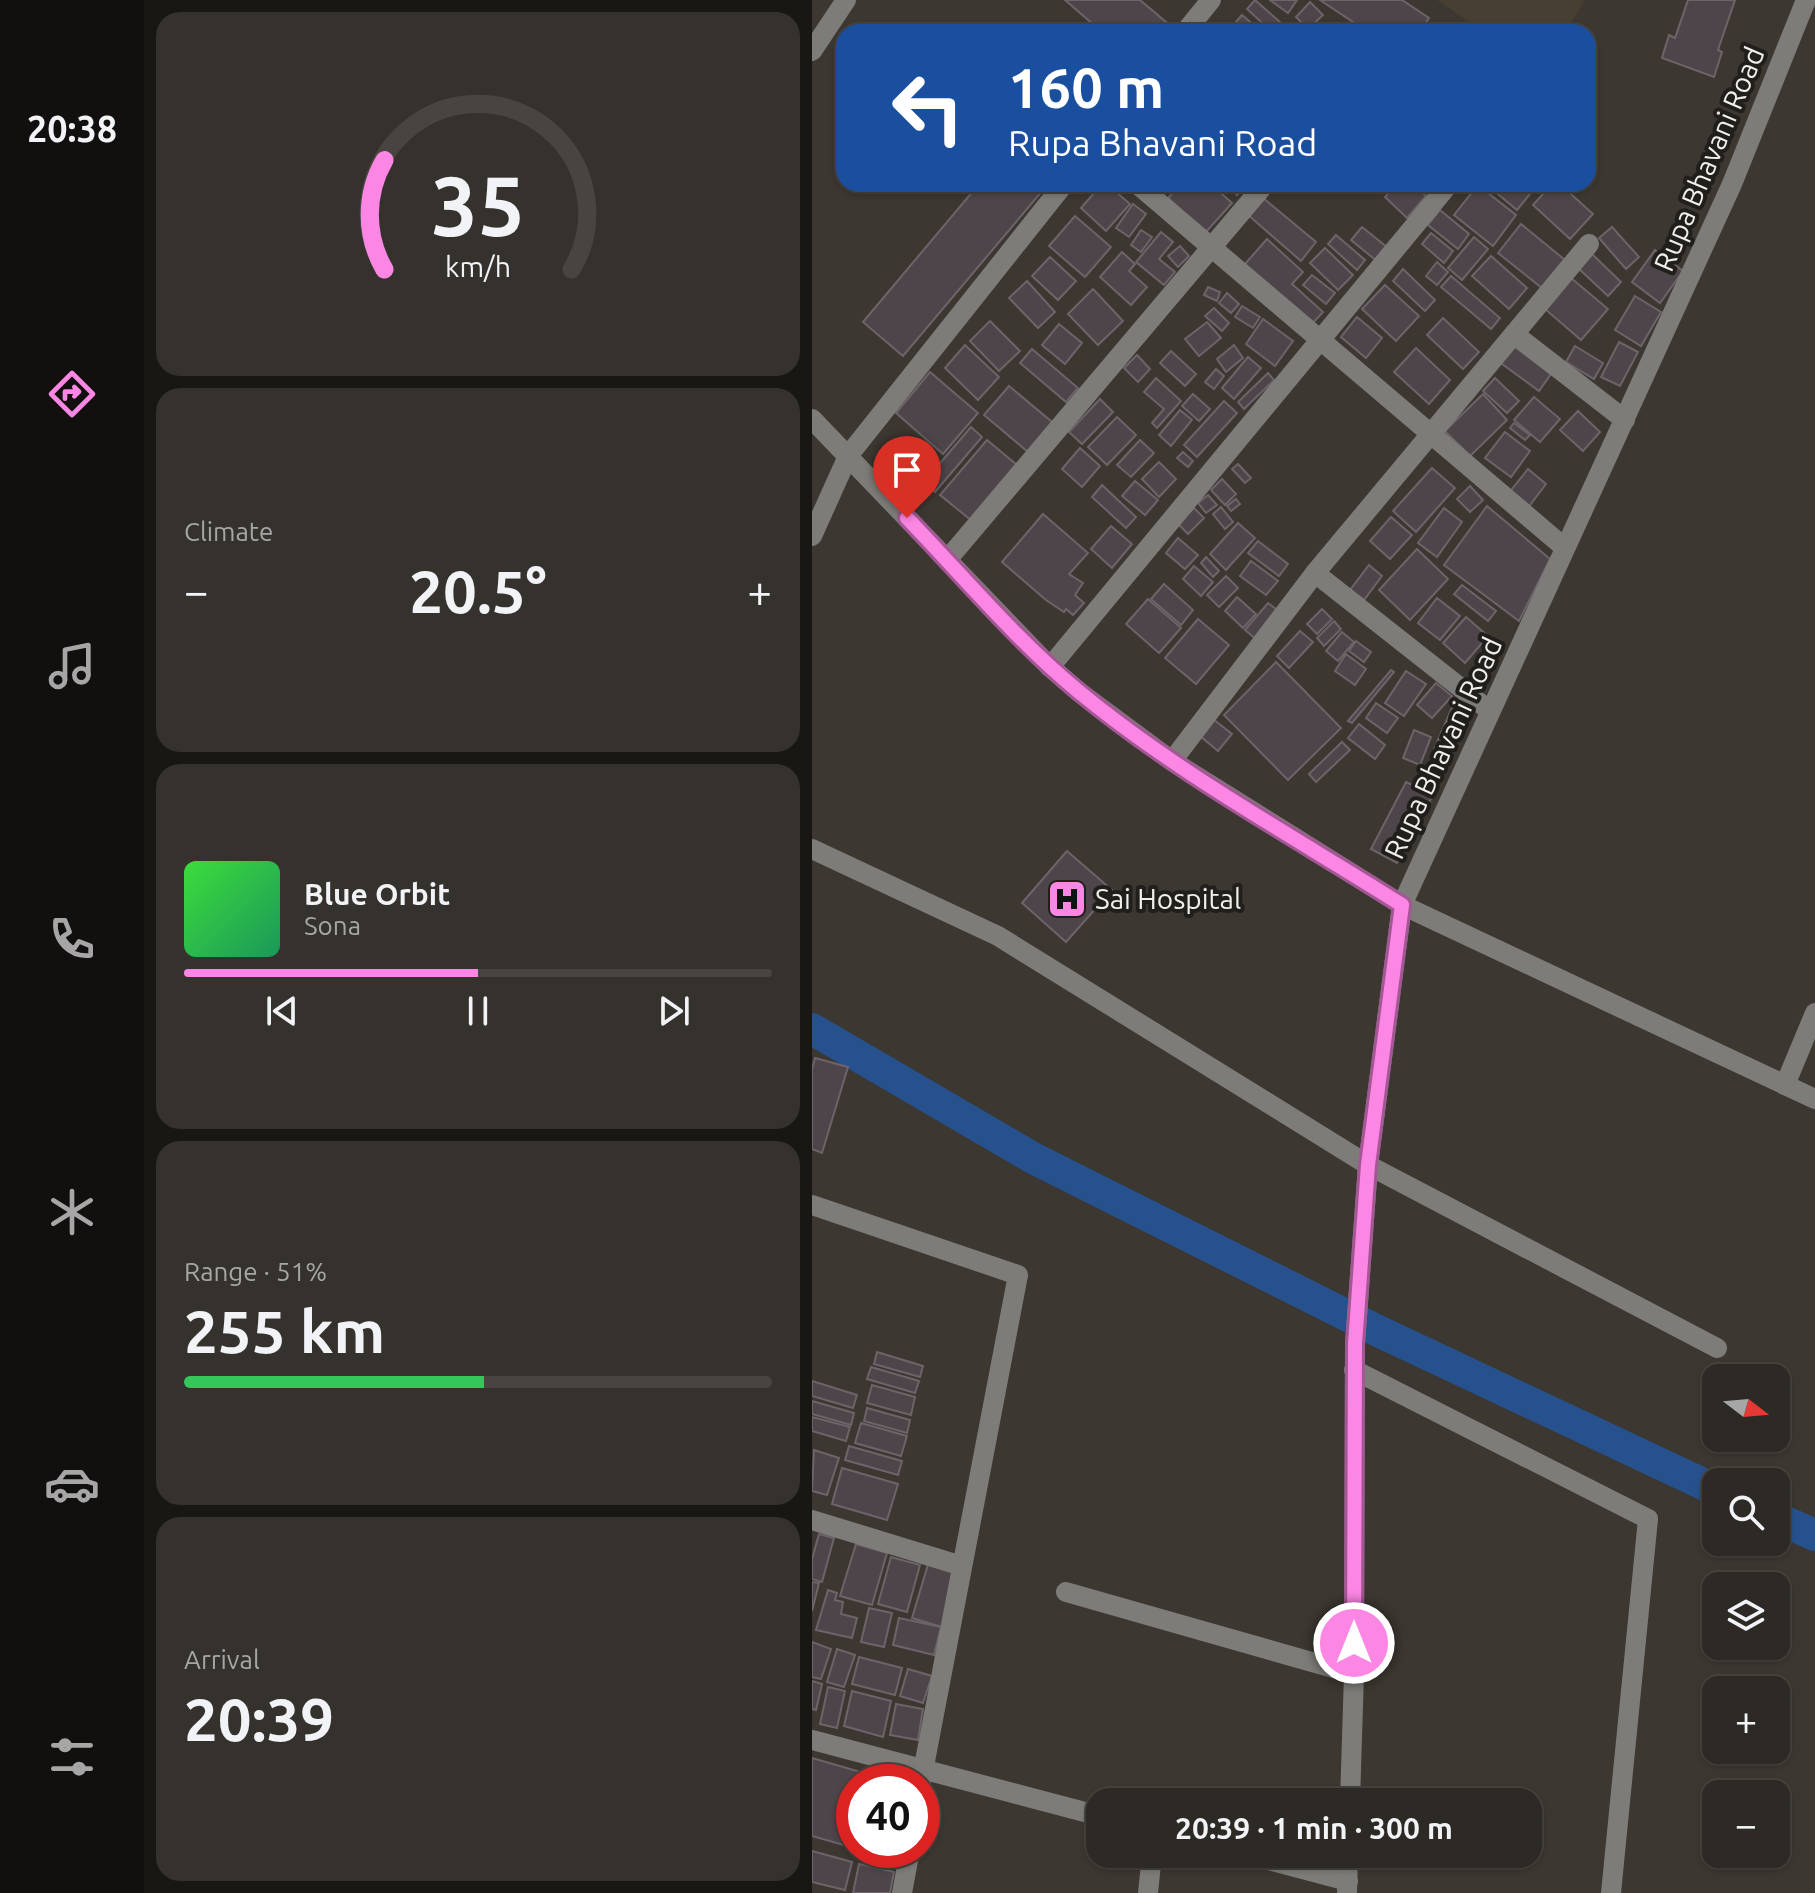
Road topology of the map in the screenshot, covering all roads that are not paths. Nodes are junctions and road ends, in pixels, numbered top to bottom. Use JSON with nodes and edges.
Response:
{"nodes":[{"id":1,"x":846,"y":0,"type":"edge"},
{"id":2,"x":1211,"y":0,"type":"edge"},
{"id":3,"x":1806,"y":0,"type":"edge"},
{"id":4,"x":1192,"y":24,"type":"edge"},
{"id":5,"x":1806,"y":29,"type":"edge"},
{"id":6,"x":812,"y":51,"type":"edge"},
{"id":7,"x":1058,"y":192,"type":"edge"},
{"id":8,"x":1147,"y":192,"type":"edge"},
{"id":9,"x":1258,"y":192,"type":"edge"},
{"id":10,"x":1442,"y":192,"type":"edge"},
{"id":11,"x":1589,"y":244,"type":"dead end"},
{"id":12,"x":1212,"y":247,"type":"junction"},
{"id":13,"x":1514,"y":334,"type":"junction"},
{"id":14,"x":1321,"y":340,"type":"junction"},
{"id":15,"x":812,"y":419,"type":"edge"},
{"id":16,"x":1625,"y":420,"type":"junction"},
{"id":17,"x":1431,"y":434,"type":"junction"},
{"id":18,"x":848,"y":456,"type":"junction"},
{"id":19,"x":812,"y":536,"type":"edge"},
{"id":20,"x":1565,"y":548,"type":"junction"},
{"id":21,"x":947,"y":560,"type":"junction"},
{"id":22,"x":1315,"y":573,"type":"junction"},
{"id":23,"x":1050,"y":667,"type":"junction"},
{"id":24,"x":1490,"y":711,"type":"junction"},
{"id":25,"x":1172,"y":761,"type":"junction"},
{"id":26,"x":812,"y":849,"type":"edge"},
{"id":27,"x":1402,"y":905,"type":"junction"},
{"id":28,"x":1815,"y":1013,"type":"edge"},
{"id":29,"x":1785,"y":1085,"type":"junction"},
{"id":30,"x":1815,"y":1099,"type":"edge"},
{"id":31,"x":1368,"y":1165,"type":"junction"},
{"id":32,"x":813,"y":1209,"type":"edge"},
{"id":33,"x":1717,"y":1348,"type":"dead end"},
{"id":34,"x":1354,"y":1370,"type":"junction"},
{"id":35,"x":812,"y":1520,"type":"edge"},
{"id":36,"x":962,"y":1566,"type":"junction"},
{"id":37,"x":1066,"y":1592,"type":"dead end"},
{"id":38,"x":1354,"y":1674,"type":"junction"},
{"id":39,"x":812,"y":1740,"type":"edge"},
{"id":40,"x":885,"y":1764,"type":"edge"},
{"id":41,"x":924,"y":1764,"type":"edge"},
{"id":42,"x":940,"y":1780,"type":"edge"},
{"id":43,"x":1350,"y":1788,"type":"edge"},
{"id":44,"x":1086,"y":1813,"type":"edge"},
{"id":45,"x":907,"y":1868,"type":"edge"},
{"id":46,"x":1151,"y":1868,"type":"edge"},
{"id":47,"x":1289,"y":1868,"type":"edge"},
{"id":48,"x":1347,"y":1887,"type":"edge"},
{"id":49,"x":902,"y":1893,"type":"edge"},
{"id":50,"x":1148,"y":1893,"type":"edge"},
{"id":51,"x":1611,"y":1893,"type":"edge"}],
"edges":[{"from":1,"to":6,"type":"street"},
{"from":2,"to":4,"type":"street"},
{"from":3,"to":5,"type":"street","name":"Rupa Bhavani Road"},
{"from":5,"to":16,"type":"street","name":"Rupa Bhavani Road"},
{"from":7,"to":18,"type":"street"},
{"from":8,"to":12,"type":"street"},
{"from":9,"to":12,"type":"street"},
{"from":10,"to":14,"type":"street"},
{"from":11,"to":13,"type":"street"},
{"from":12,"to":14,"type":"street"},
{"from":12,"to":21,"type":"street"},
{"from":13,"to":16,"type":"street"},
{"from":13,"to":17,"type":"street"},
{"from":14,"to":17,"type":"street"},
{"from":14,"to":23,"type":"street"},
{"from":15,"to":18,"type":"street","name":"Rupa Bhavani Road"},
{"from":16,"to":20,"type":"street","name":"Rupa Bhavani Road"},
{"from":17,"to":20,"type":"street"},
{"from":17,"to":22,"type":"street"},
{"from":18,"to":19,"type":"street"},
{"from":18,"to":21,"type":"street","name":"Rupa Bhavani Road"},
{"from":20,"to":24,"type":"street","name":"Rupa Bhavani Road"},
{"from":21,"to":23,"type":"street","name":"Rupa Bhavani Road"},
{"from":22,"to":24,"type":"street"},
{"from":22,"to":25,"type":"street"},
{"from":23,"to":25,"type":"street","name":"Rupa Bhavani Road"},
{"from":24,"to":27,"type":"street","name":"Rupa Bhavani Road"},
{"from":25,"to":27,"type":"street","name":"Rupa Bhavani Road"},
{"from":26,"to":31,"type":"street"},
{"from":27,"to":29,"type":"street"},
{"from":27,"to":31,"type":"street"},
{"from":28,"to":29,"type":"street"},
{"from":29,"to":30,"type":"street"},
{"from":31,"to":33,"type":"street"},
{"from":31,"to":34,"type":"street"},
{"from":32,"to":36,"type":"street"},
{"from":34,"to":38,"type":"street"},
{"from":34,"to":51,"type":"street"},
{"from":35,"to":36,"type":"street"},
{"from":36,"to":41,"type":"street"},
{"from":37,"to":38,"type":"street"},
{"from":38,"to":43,"type":"street"},
{"from":39,"to":40,"type":"street"},
{"from":42,"to":44,"type":"street"},
{"from":45,"to":49,"type":"street"},
{"from":46,"to":50,"type":"street"},
{"from":47,"to":48,"type":"street"}]}
